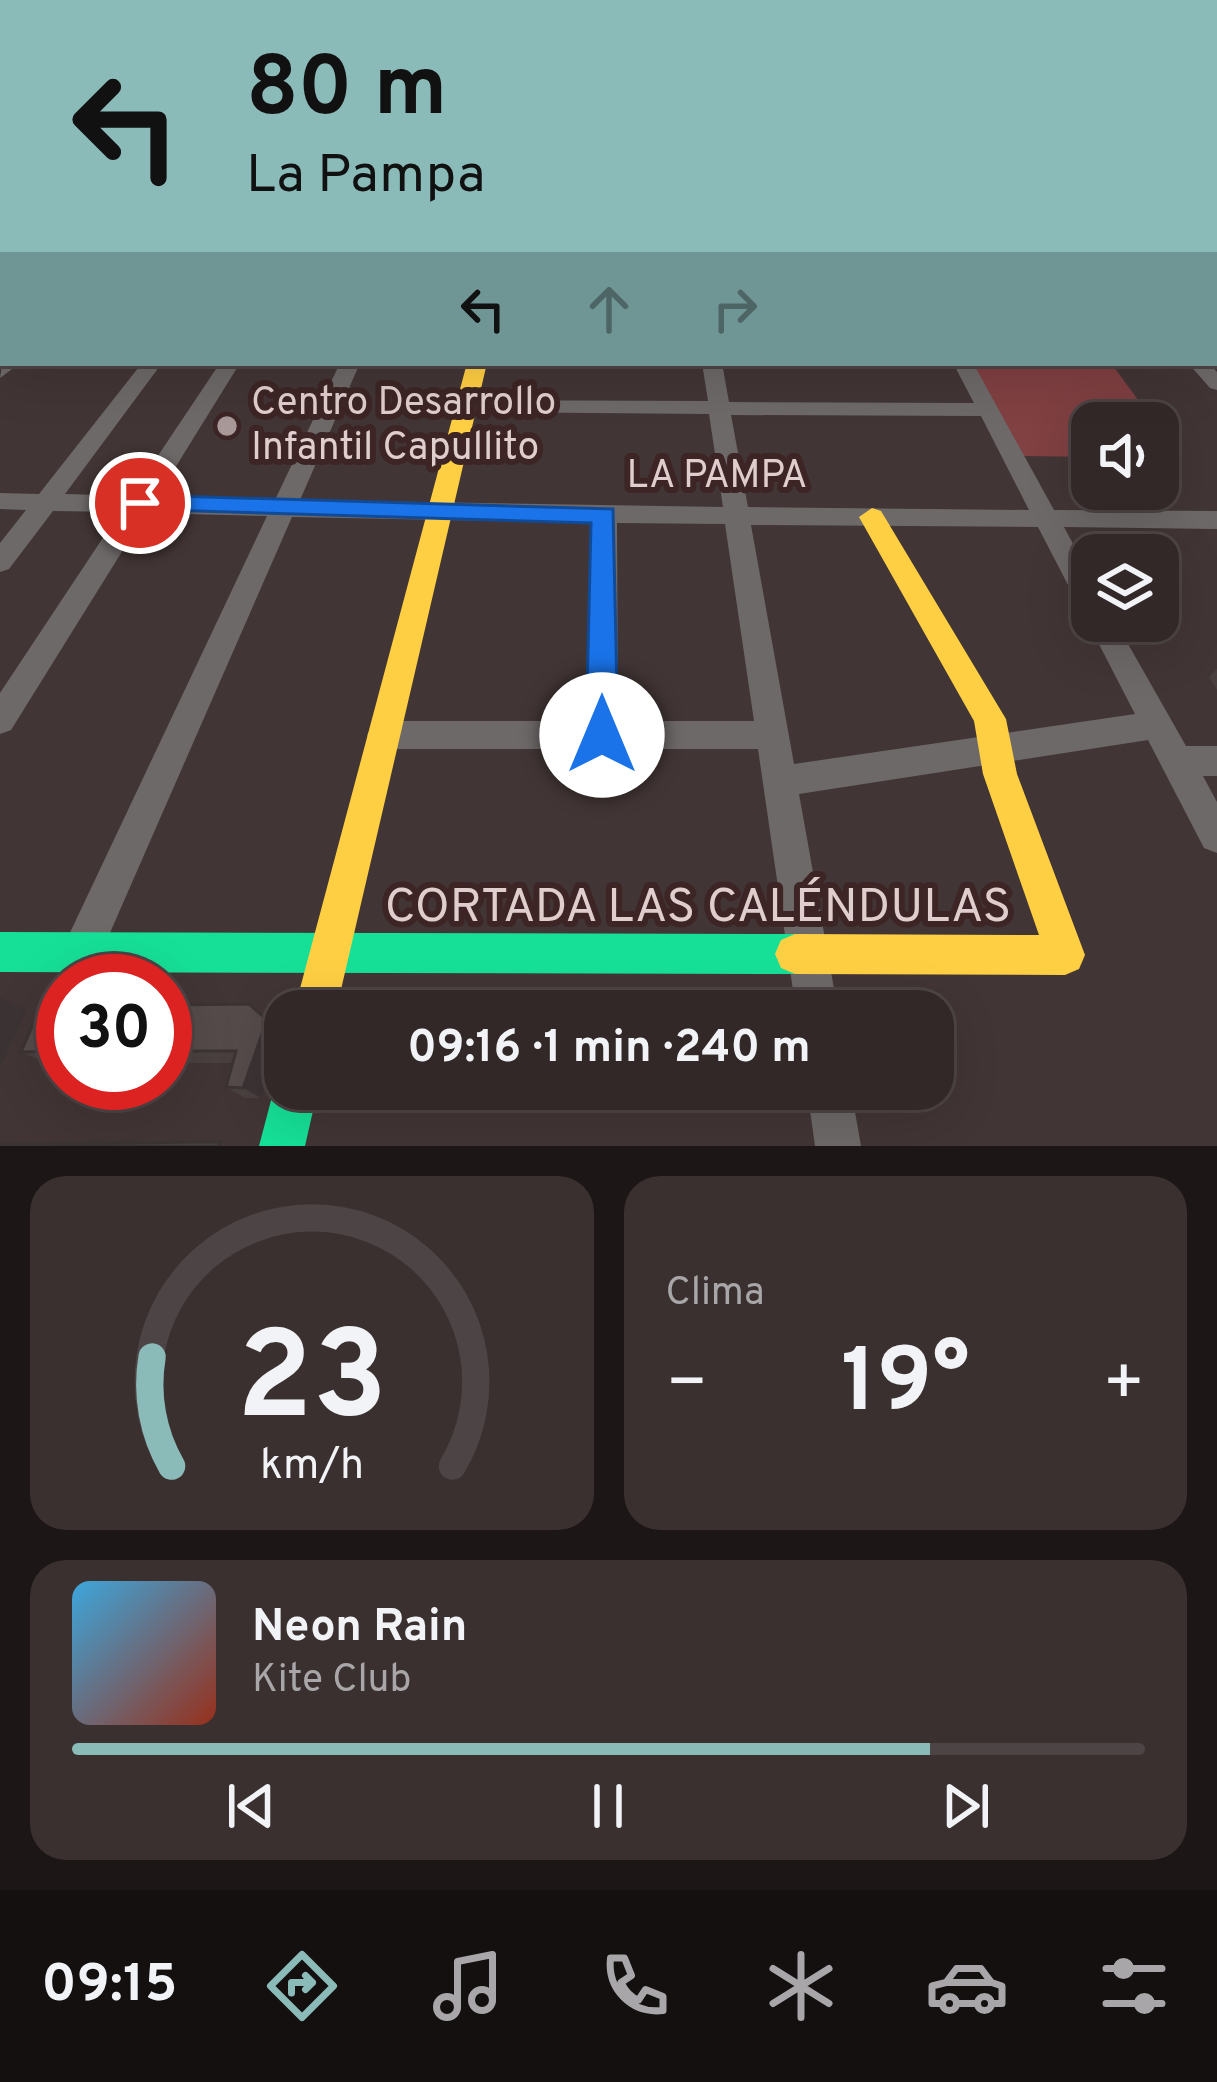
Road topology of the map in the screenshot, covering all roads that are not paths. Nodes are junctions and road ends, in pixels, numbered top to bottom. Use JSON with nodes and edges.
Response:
{"nodes":[{"id":1,"x":150,"y":366,"type":"edge"},
{"id":2,"x":228,"y":366,"type":"edge"},
{"id":3,"x":349,"y":366,"type":"edge"},
{"id":4,"x":475,"y":366,"type":"edge"},
{"id":5,"x":712,"y":366,"type":"edge"},
{"id":6,"x":965,"y":366,"type":"edge"},
{"id":7,"x":466,"y":406,"type":"junction"},
{"id":8,"x":719,"y":408,"type":"junction"},
{"id":9,"x":988,"y":410,"type":"junction"},
{"id":10,"x":0,"y":501,"type":"edge"},
{"id":11,"x":47,"y":502,"type":"junction"},
{"id":12,"x":140,"y":503,"type":"junction"},
{"id":13,"x":284,"y":508,"type":"junction"},
{"id":14,"x":439,"y":511,"type":"junction"},
{"id":15,"x":604,"y":515,"type":"junction"},
{"id":16,"x":738,"y":516,"type":"junction"},
{"id":17,"x":872,"y":517,"type":"junction"},
{"id":18,"x":1046,"y":519,"type":"junction"},
{"id":19,"x":1217,"y":520,"type":"edge"},
{"id":20,"x":0,"y":562,"type":"edge"},
{"id":21,"x":1071,"y":565,"type":"edge"},
{"id":22,"x":1112,"y":642,"type":"edge"},
{"id":23,"x":0,"y":721,"type":"edge"},
{"id":24,"x":1157,"y":725,"type":"junction"},
{"id":25,"x":773,"y":734,"type":"junction"},
{"id":26,"x":383,"y":735,"type":"junction"},
{"id":27,"x":602,"y":735,"type":"junction"},
{"id":28,"x":997,"y":746,"type":"junction"},
{"id":29,"x":1177,"y":761,"type":"junction"},
{"id":30,"x":1217,"y":761,"type":"edge"},
{"id":31,"x":780,"y":781,"type":"junction"},
{"id":32,"x":1217,"y":836,"type":"edge"},
{"id":33,"x":0,"y":952,"type":"edge"},
{"id":34,"x":81,"y":953,"type":"junction"},
{"id":35,"x":329,"y":953,"type":"junction"},
{"id":36,"x":808,"y":956,"type":"junction"},
{"id":37,"x":320,"y":990,"type":"edge"},
{"id":38,"x":814,"y":990,"type":"edge"},
{"id":39,"x":291,"y":1110,"type":"edge"},
{"id":40,"x":833,"y":1110,"type":"edge"},
{"id":41,"x":282,"y":1146,"type":"edge"},
{"id":42,"x":838,"y":1146,"type":"edge"}],
"edges":[{"from":1,"to":11,"type":"street"},
{"from":2,"to":12,"type":"street"},
{"from":3,"to":13,"type":"street"},
{"from":4,"to":7,"type":"street"},
{"from":5,"to":8,"type":"street"},
{"from":6,"to":9,"type":"street"},
{"from":7,"to":8,"type":"street"},
{"from":7,"to":14,"type":"street"},
{"from":8,"to":9,"type":"street"},
{"from":8,"to":16,"type":"street"},
{"from":9,"to":18,"type":"street"},
{"from":10,"to":11,"type":"street","name":"LA PAMPA"},
{"from":11,"to":12,"type":"street","name":"LA PAMPA"},
{"from":11,"to":20,"type":"street"},
{"from":12,"to":13,"type":"street","name":"LA PAMPA"},
{"from":12,"to":23,"type":"street"},
{"from":13,"to":14,"type":"street","name":"LA PAMPA"},
{"from":13,"to":34,"type":"street"},
{"from":14,"to":15,"type":"street","name":"LA PAMPA"},
{"from":14,"to":26,"type":"street"},
{"from":15,"to":16,"type":"street","name":"LA PAMPA"},
{"from":15,"to":27,"type":"street"},
{"from":16,"to":17,"type":"street","name":"LA PAMPA"},
{"from":16,"to":25,"type":"street"},
{"from":17,"to":18,"type":"street","name":"LA PAMPA"},
{"from":17,"to":28,"type":"street"},
{"from":18,"to":19,"type":"street","name":"LA PAMPA"},
{"from":18,"to":21,"type":"street"},
{"from":22,"to":24,"type":"street"},
{"from":24,"to":28,"type":"street"},
{"from":24,"to":29,"type":"street"},
{"from":25,"to":27,"type":"street"},
{"from":25,"to":31,"type":"street"},
{"from":26,"to":27,"type":"street"},
{"from":26,"to":35,"type":"street"},
{"from":28,"to":31,"type":"street"},
{"from":28,"to":36,"type":"street","name":"CORTADA LAS CALÉNDULAS"},
{"from":29,"to":30,"type":"street"},
{"from":29,"to":32,"type":"street"},
{"from":31,"to":36,"type":"street"},
{"from":33,"to":34,"type":"street","name":"CORTADA LAS CALÉNDULAS"},
{"from":34,"to":35,"type":"street","name":"CORTADA LAS CALÉNDULAS"},
{"from":35,"to":36,"type":"street","name":"CORTADA LAS CALÉNDULAS"},
{"from":35,"to":37,"type":"street"},
{"from":36,"to":38,"type":"street"},
{"from":39,"to":41,"type":"street"},
{"from":40,"to":42,"type":"street"}]}
